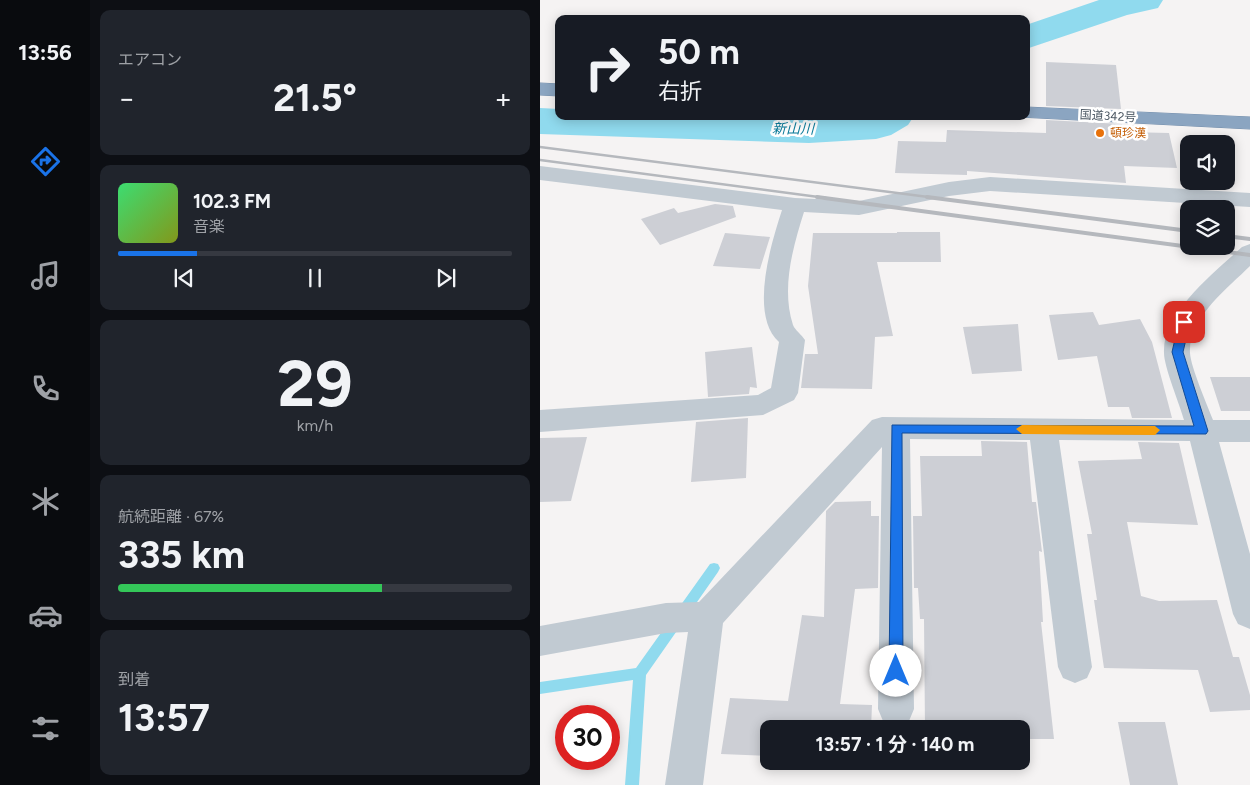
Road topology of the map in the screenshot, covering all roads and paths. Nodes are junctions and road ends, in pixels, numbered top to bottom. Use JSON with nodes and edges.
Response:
{"nodes":[{"id":1,"x":540,"y":89,"type":"edge"},
{"id":2,"x":555,"y":90,"type":"edge"},
{"id":3,"x":1030,"y":112,"type":"edge"},
{"id":4,"x":1250,"y":123,"type":"edge"},
{"id":5,"x":540,"y":173,"type":"edge"},
{"id":6,"x":1250,"y":200,"type":"edge"},
{"id":7,"x":795,"y":205,"type":"junction"},
{"id":8,"x":1250,"y":252,"type":"edge"},
{"id":9,"x":540,"y":421,"type":"edge"},
{"id":10,"x":896,"y":428,"type":"junction"},
{"id":11,"x":1043,"y":430,"type":"junction"},
{"id":12,"x":1202,"y":431,"type":"junction"},
{"id":13,"x":1250,"y":431,"type":"edge"},
{"id":14,"x":1250,"y":614,"type":"edge"},
{"id":15,"x":707,"y":617,"type":"junction"},
{"id":16,"x":540,"y":641,"type":"edge"},
{"id":17,"x":1074,"y":667,"type":"dead end"},
{"id":18,"x":896,"y":709,"type":"dead end"},
{"id":19,"x":684,"y":785,"type":"edge"}],
"edges":[{"from":1,"to":2,"type":"highway"},
{"from":3,"to":4,"type":"highway","name":"国道342号"},
{"from":5,"to":7,"type":"street"},
{"from":6,"to":7,"type":"street"},
{"from":7,"to":9,"type":"street"},
{"from":8,"to":12,"type":"street"},
{"from":10,"to":11,"type":"street"},
{"from":10,"to":15,"type":"street"},
{"from":10,"to":18,"type":"street"},
{"from":11,"to":12,"type":"street"},
{"from":11,"to":17,"type":"street"},
{"from":12,"to":13,"type":"street"},
{"from":12,"to":14,"type":"street"},
{"from":15,"to":16,"type":"street"},
{"from":15,"to":19,"type":"street"}]}
